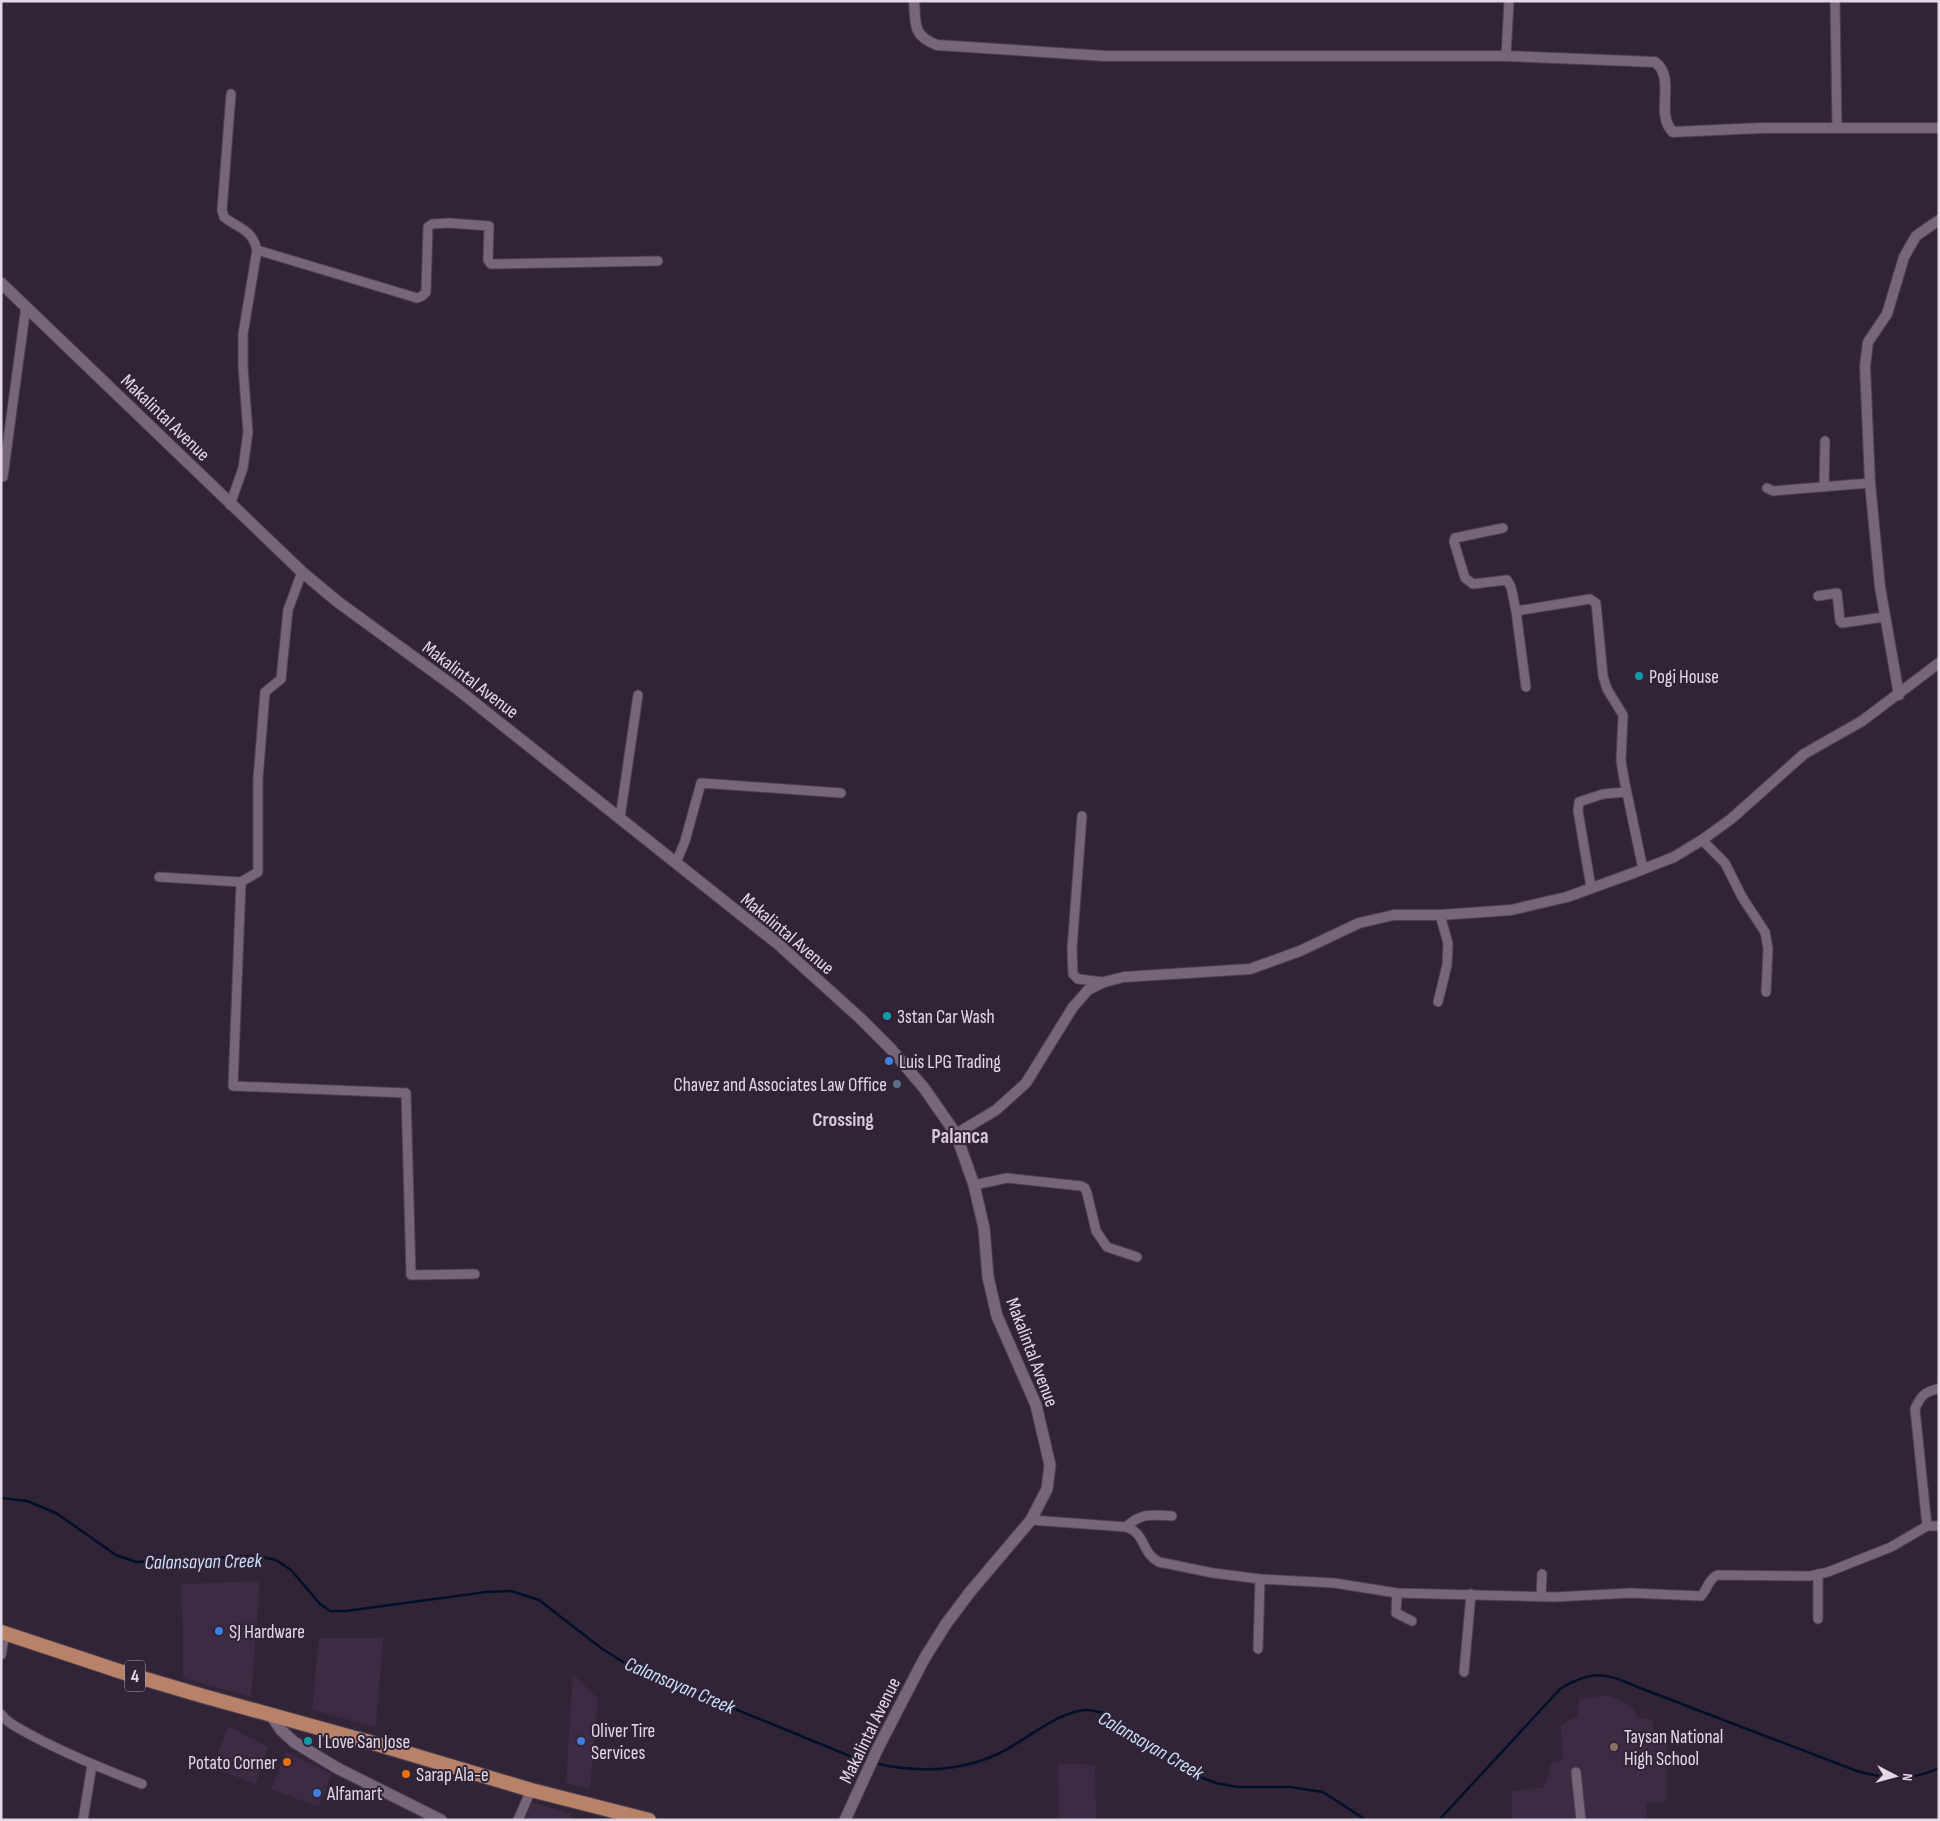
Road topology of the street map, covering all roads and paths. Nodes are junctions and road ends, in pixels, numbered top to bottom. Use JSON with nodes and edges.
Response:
{"nodes":[{"id":1,"x":914,"y":1,"type":"edge"},
{"id":2,"x":1510,"y":1,"type":"edge"},
{"id":3,"x":1836,"y":1,"type":"edge"},
{"id":4,"x":1506,"y":56,"type":"junction"},
{"id":5,"x":231,"y":94,"type":"dead end"},
{"id":6,"x":1837,"y":128,"type":"junction"},
{"id":7,"x":1939,"y":128,"type":"edge"},
{"id":8,"x":1939,"y":220,"type":"edge"},
{"id":9,"x":257,"y":250,"type":"junction"},
{"id":10,"x":658,"y":261,"type":"dead end"},
{"id":11,"x":1,"y":284,"type":"edge"},
{"id":12,"x":26,"y":306,"type":"junction"},
{"id":13,"x":1825,"y":442,"type":"dead end"},
{"id":14,"x":3,"y":477,"type":"dead end"},
{"id":15,"x":1870,"y":484,"type":"junction"},
{"id":16,"x":1824,"y":487,"type":"junction"},
{"id":17,"x":1767,"y":488,"type":"dead end"},
{"id":18,"x":230,"y":505,"type":"junction"},
{"id":19,"x":1503,"y":528,"type":"dead end"},
{"id":20,"x":302,"y":572,"type":"junction"},
{"id":21,"x":1818,"y":596,"type":"dead end"},
{"id":22,"x":1516,"y":611,"type":"junction"},
{"id":23,"x":1884,"y":617,"type":"junction"},
{"id":24,"x":1939,"y":663,"type":"edge"},
{"id":25,"x":1526,"y":687,"type":"dead end"},
{"id":26,"x":638,"y":695,"type":"dead end"},
{"id":27,"x":1898,"y":695,"type":"junction"},
{"id":28,"x":1626,"y":792,"type":"junction"},
{"id":29,"x":841,"y":793,"type":"dead end"},
{"id":30,"x":1082,"y":816,"type":"dead end"},
{"id":31,"x":620,"y":818,"type":"junction"},
{"id":32,"x":1702,"y":840,"type":"junction"},
{"id":33,"x":676,"y":863,"type":"junction"},
{"id":34,"x":1643,"y":869,"type":"junction"},
{"id":35,"x":159,"y":877,"type":"dead end"},
{"id":36,"x":241,"y":882,"type":"junction"},
{"id":37,"x":1591,"y":887,"type":"junction"},
{"id":38,"x":1440,"y":915,"type":"junction"},
{"id":39,"x":1104,"y":982,"type":"junction"},
{"id":40,"x":1766,"y":992,"type":"dead end"},
{"id":41,"x":1438,"y":1002,"type":"dead end"},
{"id":42,"x":956,"y":1134,"type":"junction"},
{"id":43,"x":974,"y":1185,"type":"junction"},
{"id":44,"x":1137,"y":1257,"type":"dead end"},
{"id":45,"x":475,"y":1274,"type":"dead end"},
{"id":46,"x":1937,"y":1389,"type":"dead end"},
{"id":47,"x":1172,"y":1516,"type":"dead end"},
{"id":48,"x":1032,"y":1520,"type":"junction"},
{"id":49,"x":1927,"y":1526,"type":"junction"},
{"id":50,"x":1939,"y":1526,"type":"edge"},
{"id":51,"x":1126,"y":1528,"type":"junction"},
{"id":52,"x":1542,"y":1574,"type":"dead end"},
{"id":53,"x":1818,"y":1574,"type":"junction"},
{"id":54,"x":1260,"y":1579,"type":"junction"},
{"id":55,"x":1397,"y":1594,"type":"junction"},
{"id":56,"x":1471,"y":1594,"type":"junction"},
{"id":57,"x":1541,"y":1596,"type":"junction"},
{"id":58,"x":1818,"y":1619,"type":"dead end"},
{"id":59,"x":1412,"y":1621,"type":"dead end"},
{"id":60,"x":3,"y":1632,"type":"edge"},
{"id":61,"x":1258,"y":1649,"type":"dead end"},
{"id":62,"x":1,"y":1655,"type":"edge"},
{"id":63,"x":1464,"y":1672,"type":"dead end"},
{"id":64,"x":1,"y":1714,"type":"edge"},
{"id":65,"x":271,"y":1715,"type":"junction"},
{"id":66,"x":92,"y":1765,"type":"junction"},
{"id":67,"x":1576,"y":1772,"type":"dead end"},
{"id":68,"x":142,"y":1784,"type":"dead end"},
{"id":69,"x":531,"y":1790,"type":"junction"},
{"id":70,"x":83,"y":1820,"type":"edge"},
{"id":71,"x":441,"y":1820,"type":"edge"},
{"id":72,"x":518,"y":1820,"type":"edge"},
{"id":73,"x":649,"y":1820,"type":"edge"},
{"id":74,"x":845,"y":1820,"type":"edge"},
{"id":75,"x":1581,"y":1820,"type":"edge"}],
"edges":[{"from":1,"to":4,"type":"street"},
{"from":2,"to":4,"type":"street"},
{"from":3,"to":6,"type":"street"},
{"from":4,"to":6,"type":"street"},
{"from":5,"to":9,"type":"street"},
{"from":6,"to":7,"type":"street"},
{"from":8,"to":15,"type":"street"},
{"from":9,"to":10,"type":"street"},
{"from":9,"to":18,"type":"street"},
{"from":11,"to":12,"type":"main road","name":"Makalintal Avenue"},
{"from":12,"to":14,"type":"street"},
{"from":12,"to":18,"type":"main road","name":"Makalintal Avenue"},
{"from":13,"to":16,"type":"street"},
{"from":15,"to":16,"type":"street"},
{"from":15,"to":23,"type":"street"},
{"from":16,"to":17,"type":"street"},
{"from":18,"to":20,"type":"main road","name":"Makalintal Avenue"},
{"from":19,"to":22,"type":"street"},
{"from":20,"to":31,"type":"main road","name":"Makalintal Avenue"},
{"from":20,"to":36,"type":"street"},
{"from":21,"to":23,"type":"street"},
{"from":22,"to":25,"type":"street"},
{"from":22,"to":28,"type":"street"},
{"from":23,"to":27,"type":"street"},
{"from":24,"to":27,"type":"street"},
{"from":26,"to":31,"type":"street"},
{"from":27,"to":32,"type":"street"},
{"from":28,"to":34,"type":"street"},
{"from":28,"to":37,"type":"street"},
{"from":29,"to":33,"type":"street"},
{"from":30,"to":39,"type":"street"},
{"from":31,"to":33,"type":"main road","name":"Makalintal Avenue"},
{"from":32,"to":34,"type":"street"},
{"from":32,"to":40,"type":"street"},
{"from":33,"to":42,"type":"main road","name":"Makalintal Avenue"},
{"from":34,"to":37,"type":"street"},
{"from":35,"to":36,"type":"street"},
{"from":36,"to":45,"type":"street"},
{"from":37,"to":38,"type":"street"},
{"from":38,"to":39,"type":"street"},
{"from":38,"to":41,"type":"street"},
{"from":39,"to":42,"type":"street"},
{"from":42,"to":43,"type":"main road","name":"Makalintal Avenue"},
{"from":43,"to":44,"type":"street"},
{"from":43,"to":48,"type":"main road","name":"Makalintal Avenue"},
{"from":46,"to":49,"type":"street"},
{"from":47,"to":51,"type":"street"},
{"from":48,"to":51,"type":"street"},
{"from":48,"to":74,"type":"main road","name":"Makalintal Avenue"},
{"from":49,"to":50,"type":"street"},
{"from":49,"to":53,"type":"street"},
{"from":51,"to":54,"type":"street"},
{"from":52,"to":57,"type":"street"},
{"from":53,"to":57,"type":"street"},
{"from":53,"to":58,"type":"street"},
{"from":54,"to":55,"type":"street"},
{"from":54,"to":61,"type":"street"},
{"from":55,"to":56,"type":"street"},
{"from":55,"to":59,"type":"street"},
{"from":56,"to":57,"type":"street"},
{"from":56,"to":63,"type":"street"},
{"from":60,"to":62,"type":"street"},
{"from":60,"to":65,"type":"highway","number":"4"},
{"from":64,"to":66,"type":"street"},
{"from":65,"to":69,"type":"highway","number":"4"},
{"from":65,"to":71,"type":"main road"},
{"from":66,"to":68,"type":"street"},
{"from":66,"to":70,"type":"street"},
{"from":67,"to":75,"type":"street"},
{"from":69,"to":72,"type":"street"},
{"from":69,"to":73,"type":"highway","number":"4"}]}
